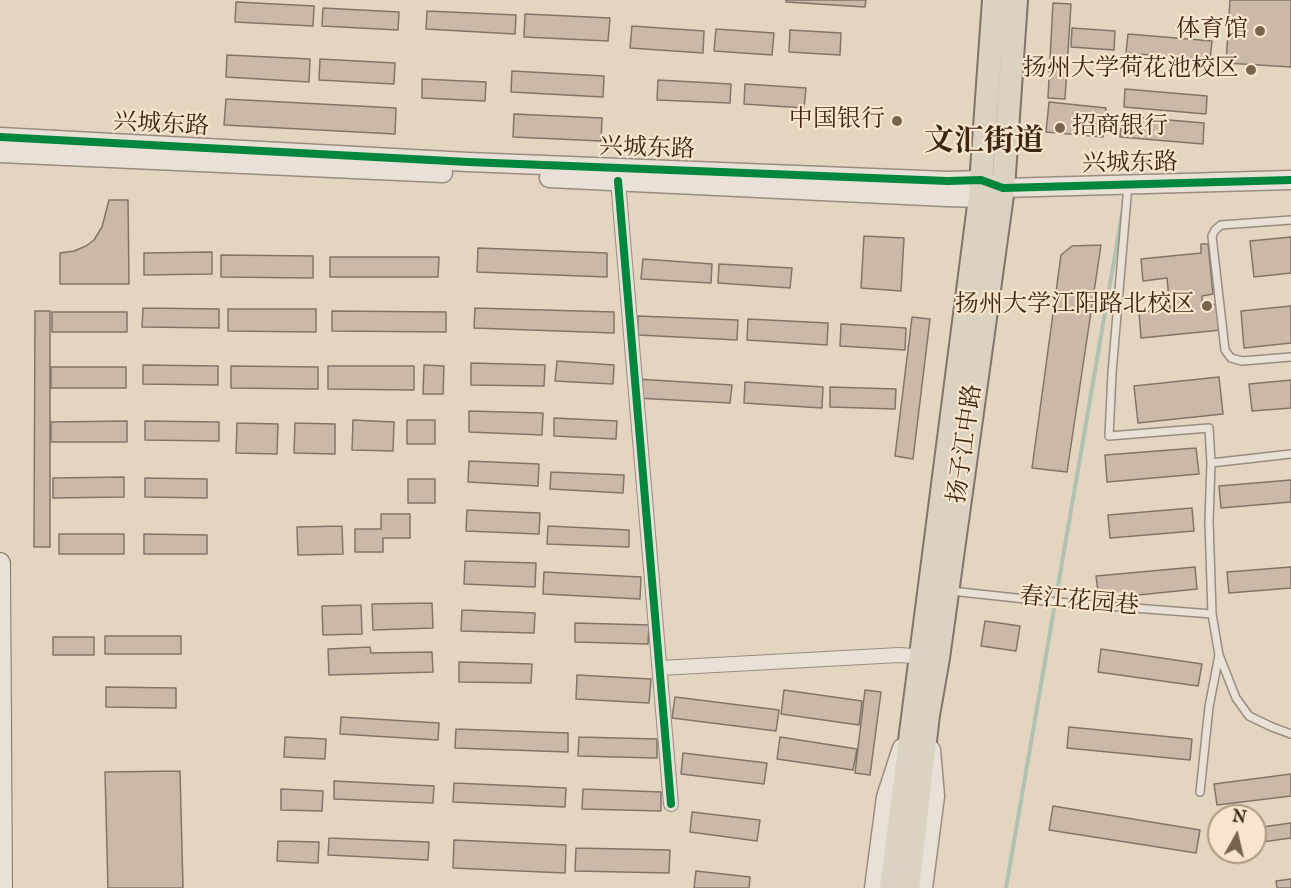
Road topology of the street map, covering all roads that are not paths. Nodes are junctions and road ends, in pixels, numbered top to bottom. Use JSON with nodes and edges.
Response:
{"nodes":[{"id":1,"x":994,"y":0,"type":"edge"},
{"id":2,"x":1016,"y":0,"type":"edge"},
{"id":3,"x":0,"y":137,"type":"edge"},
{"id":4,"x":0,"y":153,"type":"edge"},
{"id":5,"x":1291,"y":180,"type":"edge"},
{"id":6,"x":618,"y":181,"type":"junction"},
{"id":7,"x":1128,"y":184,"type":"junction"},
{"id":8,"x":1003,"y":188,"type":"junction"},
{"id":9,"x":981,"y":189,"type":"junction"},
{"id":10,"x":1291,"y":220,"type":"edge"},
{"id":11,"x":1291,"y":357,"type":"edge"},
{"id":12,"x":1291,"y":454,"type":"edge"},
{"id":13,"x":1211,"y":463,"type":"junction"},
{"id":14,"x":0,"y":563,"type":"edge"},
{"id":15,"x":946,"y":591,"type":"junction"},
{"id":16,"x":1212,"y":614,"type":"junction"},
{"id":17,"x":1219,"y":655,"type":"junction"},
{"id":18,"x":929,"y":657,"type":"junction"},
{"id":19,"x":660,"y":668,"type":"junction"},
{"id":20,"x":920,"y":715,"type":"junction"},
{"id":21,"x":1291,"y":734,"type":"edge"},
{"id":22,"x":1200,"y":792,"type":"dead end"},
{"id":23,"x":671,"y":804,"type":"dead end"},
{"id":24,"x":2,"y":888,"type":"edge"},
{"id":25,"x":874,"y":888,"type":"edge"},
{"id":26,"x":891,"y":888,"type":"edge"},
{"id":27,"x":908,"y":888,"type":"edge"},
{"id":28,"x":923,"y":888,"type":"edge"}],
"edges":[{"from":1,"to":9,"type":"main road","name":"扬子江中路"},
{"from":2,"to":8,"type":"main road","name":"扬子江中路"},
{"from":3,"to":9,"type":"street","name":"兴城东路"},
{"from":4,"to":6,"type":"street","name":"兴城东路"},
{"from":5,"to":7,"type":"street","name":"兴城东路"},
{"from":6,"to":9,"type":"street","name":"兴城东路"},
{"from":6,"to":19,"type":"street"},
{"from":7,"to":8,"type":"street","name":"兴城东路"},
{"from":7,"to":13,"type":"lane"},
{"from":8,"to":9,"type":"street","name":"兴城东路"},
{"from":8,"to":15,"type":"main road","name":"扬子江中路"},
{"from":9,"to":18,"type":"main road","name":"扬子江中路"},
{"from":10,"to":11,"type":"lane"},
{"from":12,"to":13,"type":"lane"},
{"from":13,"to":16,"type":"lane"},
{"from":14,"to":24,"type":"main road"},
{"from":15,"to":16,"type":"lane","name":"春江花园巷"},
{"from":15,"to":18,"type":"main road","name":"扬子江中路"},
{"from":16,"to":17,"type":"lane"},
{"from":17,"to":21,"type":"lane"},
{"from":17,"to":22,"type":"lane"},
{"from":18,"to":19,"type":"street"},
{"from":18,"to":20,"type":"main road","name":"扬子江中路"},
{"from":19,"to":23,"type":"street"},
{"from":20,"to":25,"type":"street"},
{"from":20,"to":26,"type":"main road","name":"扬子江中路"},
{"from":20,"to":27,"type":"main road","name":"扬子江中路"},
{"from":20,"to":28,"type":"street"}]}
